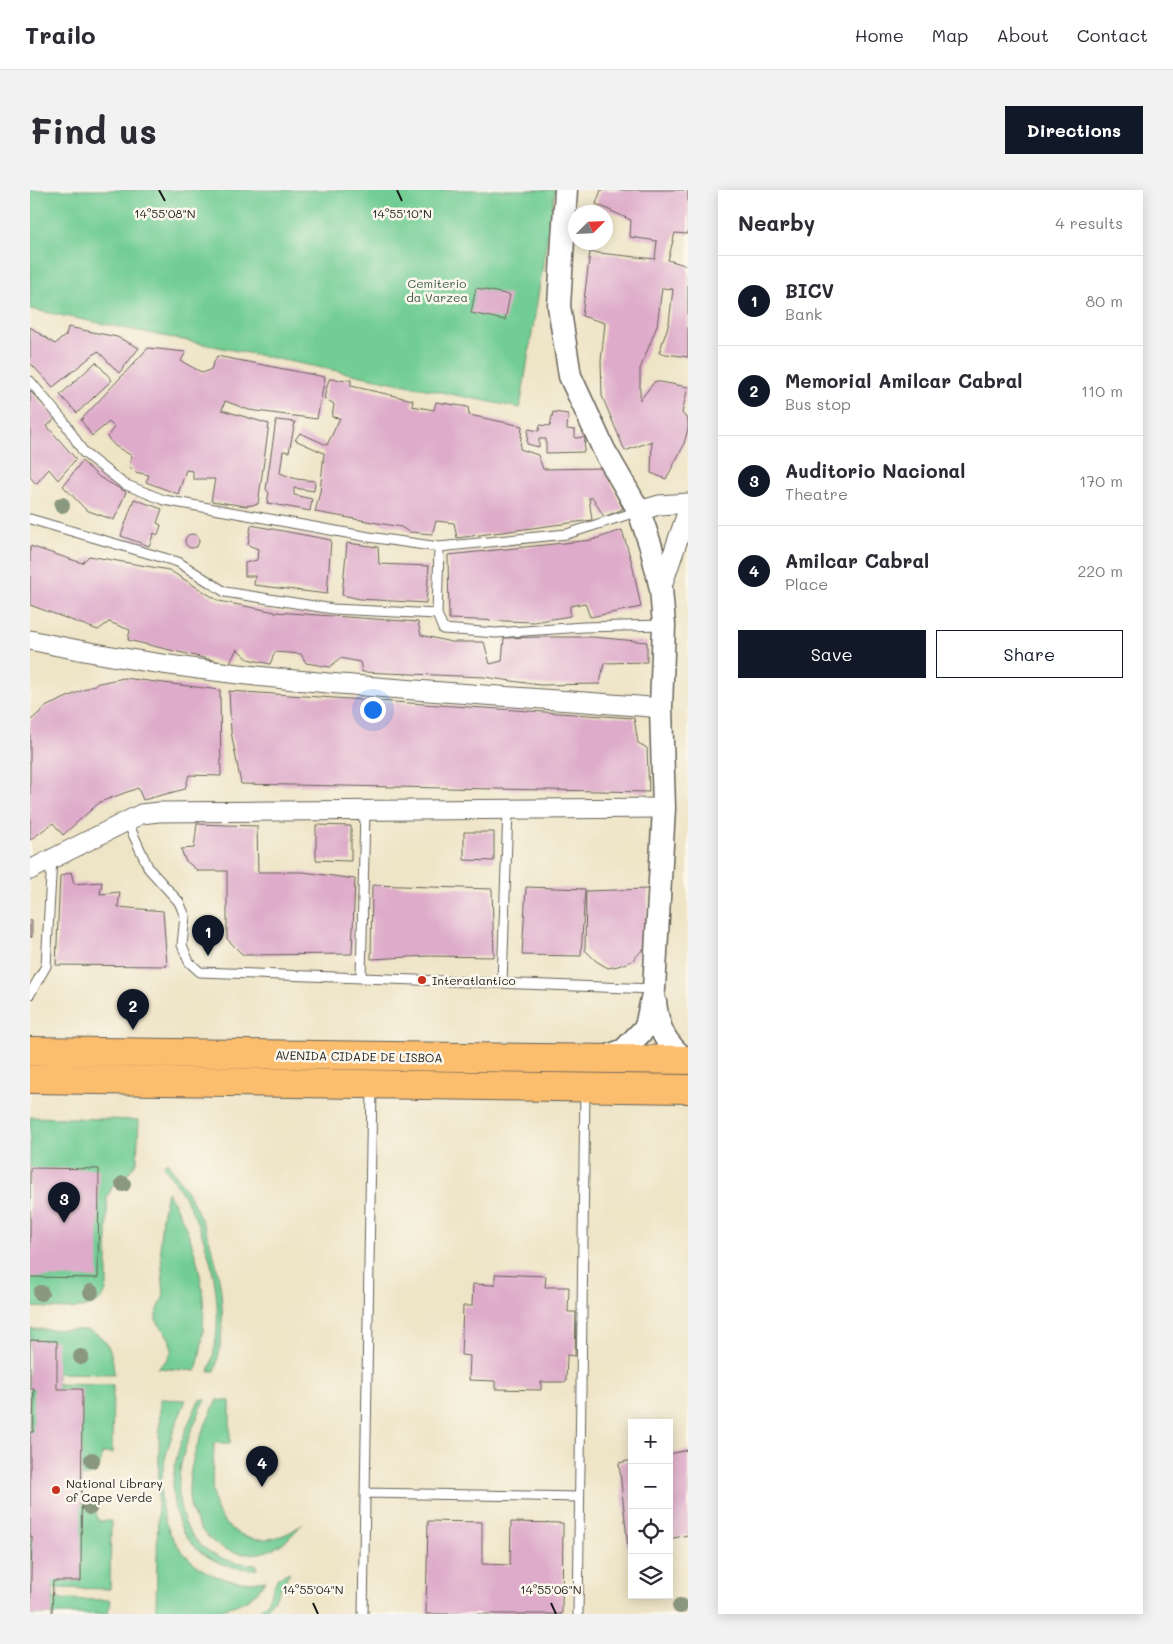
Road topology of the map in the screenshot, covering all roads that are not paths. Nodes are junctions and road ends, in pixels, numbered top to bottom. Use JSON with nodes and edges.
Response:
{"nodes":[{"id":1,"x":566,"y":190,"type":"edge"},
{"id":2,"x":30,"y":381,"type":"edge"},
{"id":3,"x":688,"y":503,"type":"edge"},
{"id":4,"x":688,"y":510,"type":"edge"},
{"id":5,"x":639,"y":511,"type":"junction"},
{"id":6,"x":30,"y":519,"type":"edge"},
{"id":7,"x":440,"y":547,"type":"junction"},
{"id":8,"x":661,"y":589,"type":"junction"},
{"id":9,"x":438,"y":614,"type":"junction"},
{"id":10,"x":664,"y":625,"type":"junction"},
{"id":11,"x":30,"y":640,"type":"edge"},
{"id":12,"x":661,"y":708,"type":"junction"},
{"id":13,"x":664,"y":808,"type":"junction"},
{"id":14,"x":508,"y":809,"type":"junction"},
{"id":15,"x":365,"y":811,"type":"junction"},
{"id":16,"x":127,"y":821,"type":"junction"},
{"id":17,"x":52,"y":858,"type":"junction"},
{"id":18,"x":30,"y":870,"type":"edge"},
{"id":19,"x":361,"y":978,"type":"junction"},
{"id":20,"x":502,"y":983,"type":"junction"},
{"id":21,"x":654,"y":989,"type":"junction"},
{"id":22,"x":30,"y":994,"type":"edge"},
{"id":23,"x":30,"y":1051,"type":"edge"},
{"id":24,"x":598,"y":1059,"type":"junction"},
{"id":25,"x":687,"y":1060,"type":"edge"},
{"id":26,"x":30,"y":1079,"type":"edge"},
{"id":27,"x":373,"y":1084,"type":"junction"},
{"id":28,"x":585,"y":1087,"type":"junction"},
{"id":29,"x":688,"y":1089,"type":"edge"},
{"id":30,"x":365,"y":1493,"type":"junction"},
{"id":31,"x":579,"y":1497,"type":"junction"},
{"id":32,"x":363,"y":1614,"type":"edge"},
{"id":33,"x":578,"y":1614,"type":"edge"}],
"edges":[{"from":1,"to":5,"type":"street"},
{"from":2,"to":7,"type":"lane"},
{"from":3,"to":5,"type":"street"},
{"from":4,"to":8,"type":"street"},
{"from":5,"to":7,"type":"lane"},
{"from":5,"to":8,"type":"street"},
{"from":6,"to":9,"type":"lane"},
{"from":7,"to":9,"type":"lane"},
{"from":8,"to":10,"type":"street"},
{"from":9,"to":10,"type":"lane"},
{"from":10,"to":12,"type":"street"},
{"from":11,"to":12,"type":"street"},
{"from":12,"to":13,"type":"street"},
{"from":13,"to":14,"type":"street"},
{"from":13,"to":21,"type":"street"},
{"from":14,"to":15,"type":"street"},
{"from":14,"to":20,"type":"lane"},
{"from":15,"to":16,"type":"street"},
{"from":15,"to":19,"type":"lane"},
{"from":16,"to":17,"type":"street"},
{"from":16,"to":19,"type":"lane"},
{"from":17,"to":18,"type":"street"},
{"from":17,"to":22,"type":"lane"},
{"from":19,"to":20,"type":"lane"},
{"from":20,"to":21,"type":"lane"},
{"from":21,"to":24,"type":"street"},
{"from":21,"to":25,"type":"street"},
{"from":23,"to":24,"type":"main road","name":"AVENIDA CIDADE DE LISBOA"},
{"from":24,"to":25,"type":"main road","name":"AVENIDA CIDADE DE LISBOA"},
{"from":26,"to":27,"type":"main road"},
{"from":27,"to":28,"type":"main road"},
{"from":27,"to":30,"type":"lane"},
{"from":28,"to":29,"type":"main road"},
{"from":28,"to":31,"type":"lane"},
{"from":30,"to":31,"type":"lane"},
{"from":30,"to":32,"type":"lane"},
{"from":31,"to":33,"type":"lane"}]}
